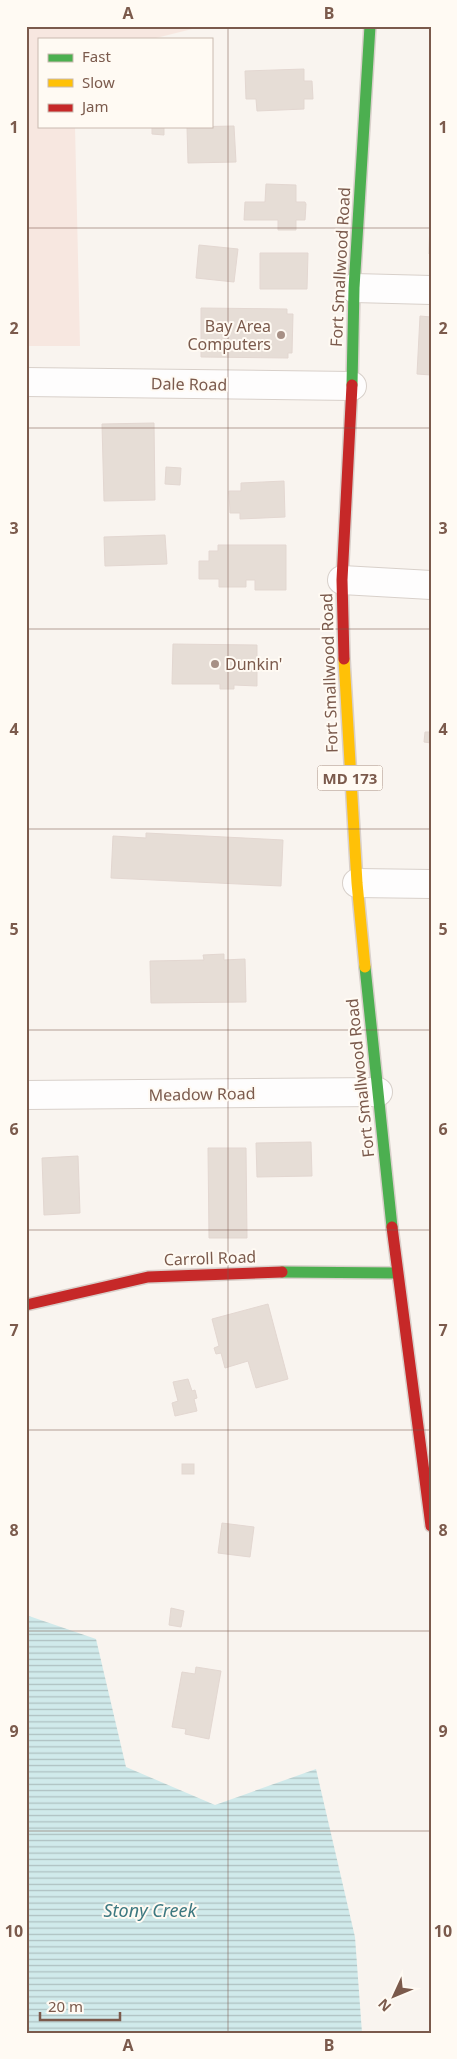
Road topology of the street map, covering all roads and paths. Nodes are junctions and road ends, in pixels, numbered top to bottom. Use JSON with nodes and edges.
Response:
{"nodes":[{"id":1,"x":370,"y":26,"type":"edge"},
{"id":2,"x":354,"y":288,"type":"junction"},
{"id":3,"x":431,"y":290,"type":"edge"},
{"id":4,"x":26,"y":382,"type":"edge"},
{"id":5,"x":352,"y":386,"type":"junction"},
{"id":6,"x":342,"y":580,"type":"junction"},
{"id":7,"x":431,"y":585,"type":"edge"},
{"id":8,"x":357,"y":882,"type":"junction"},
{"id":9,"x":431,"y":884,"type":"edge"},
{"id":10,"x":378,"y":1092,"type":"junction"},
{"id":11,"x":26,"y":1096,"type":"edge"},
{"id":12,"x":397,"y":1273,"type":"junction"},
{"id":13,"x":26,"y":1305,"type":"edge"},
{"id":14,"x":431,"y":1526,"type":"edge"}],
"edges":[{"from":1,"to":2,"type":"main road","name":"Fort Smallwood Road","number":"MD 173"},
{"from":2,"to":3,"type":"street"},
{"from":2,"to":5,"type":"main road","name":"Fort Smallwood Road","number":"MD 173"},
{"from":4,"to":5,"type":"street","name":"Dale Road"},
{"from":5,"to":6,"type":"main road","name":"Fort Smallwood Road","number":"MD 173"},
{"from":6,"to":7,"type":"street"},
{"from":6,"to":8,"type":"main road","name":"Fort Smallwood Road","number":"MD 173"},
{"from":8,"to":9,"type":"street"},
{"from":8,"to":10,"type":"main road","name":"Fort Smallwood Road","number":"MD 173"},
{"from":10,"to":11,"type":"street","name":"Meadow Road"},
{"from":10,"to":12,"type":"main road","name":"Fort Smallwood Road","number":"MD 173"},
{"from":12,"to":13,"type":"main road","name":"Carroll Road"},
{"from":12,"to":14,"type":"main road","name":"Fort Smallwood Road","number":"MD 173"}]}
